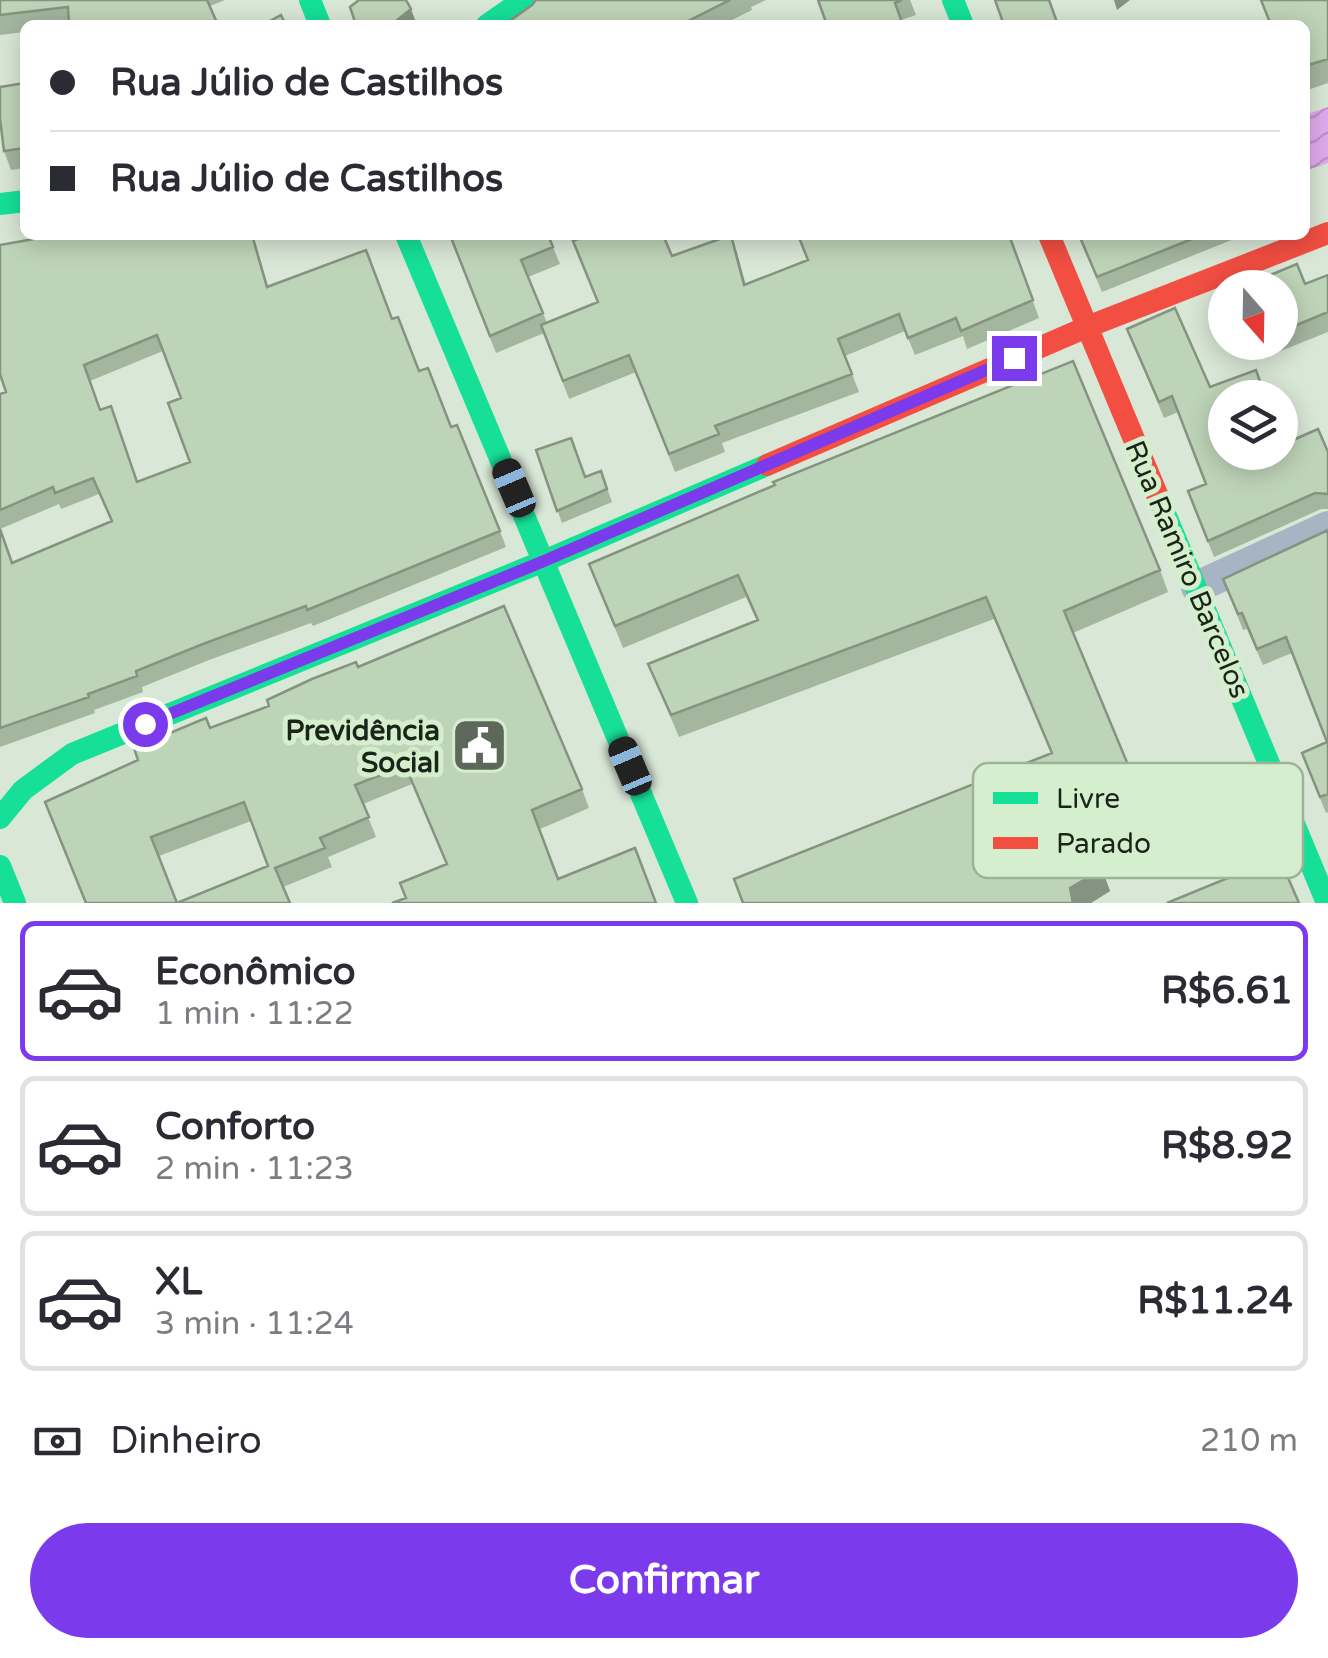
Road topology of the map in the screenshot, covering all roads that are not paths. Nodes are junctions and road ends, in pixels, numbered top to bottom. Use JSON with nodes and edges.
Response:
{"nodes":[{"id":1,"x":523,"y":0,"type":"edge"},
{"id":2,"x":494,"y":20,"type":"edge"},
{"id":3,"x":1328,"y":233,"type":"edge"},
{"id":4,"x":408,"y":240,"type":"edge"},
{"id":5,"x":1051,"y":240,"type":"edge"},
{"id":6,"x":1087,"y":327,"type":"junction"},
{"id":7,"x":1328,"y":527,"type":"edge"},
{"id":8,"x":544,"y":561,"type":"junction"},
{"id":9,"x":1197,"y":587,"type":"junction"},
{"id":10,"x":72,"y":754,"type":"junction"},
{"id":11,"x":1269,"y":763,"type":"edge"},
{"id":12,"x":16,"y":768,"type":"dead end"},
{"id":13,"x":0,"y":818,"type":"edge"},
{"id":14,"x":1303,"y":845,"type":"edge"},
{"id":15,"x":0,"y":866,"type":"edge"},
{"id":16,"x":14,"y":903,"type":"edge"},
{"id":17,"x":687,"y":903,"type":"edge"},
{"id":18,"x":1327,"y":903,"type":"edge"}],
"edges":[{"from":1,"to":2,"type":"main road"},
{"from":3,"to":6,"type":"main road"},
{"from":4,"to":8,"type":"main road"},
{"from":5,"to":6,"type":"main road","name":"Rua Ramiro Barcelos"},
{"from":6,"to":8,"type":"main road"},
{"from":6,"to":9,"type":"main road","name":"Rua Ramiro Barcelos"},
{"from":7,"to":9,"type":"street"},
{"from":8,"to":10,"type":"main road"},
{"from":8,"to":17,"type":"main road"},
{"from":9,"to":11,"type":"main road","name":"Rua Ramiro Barcelos"},
{"from":10,"to":12,"type":"main road"},
{"from":10,"to":13,"type":"main road"},
{"from":14,"to":18,"type":"main road","name":"Rua Ramiro Barcelos"},
{"from":15,"to":16,"type":"main road"}]}
